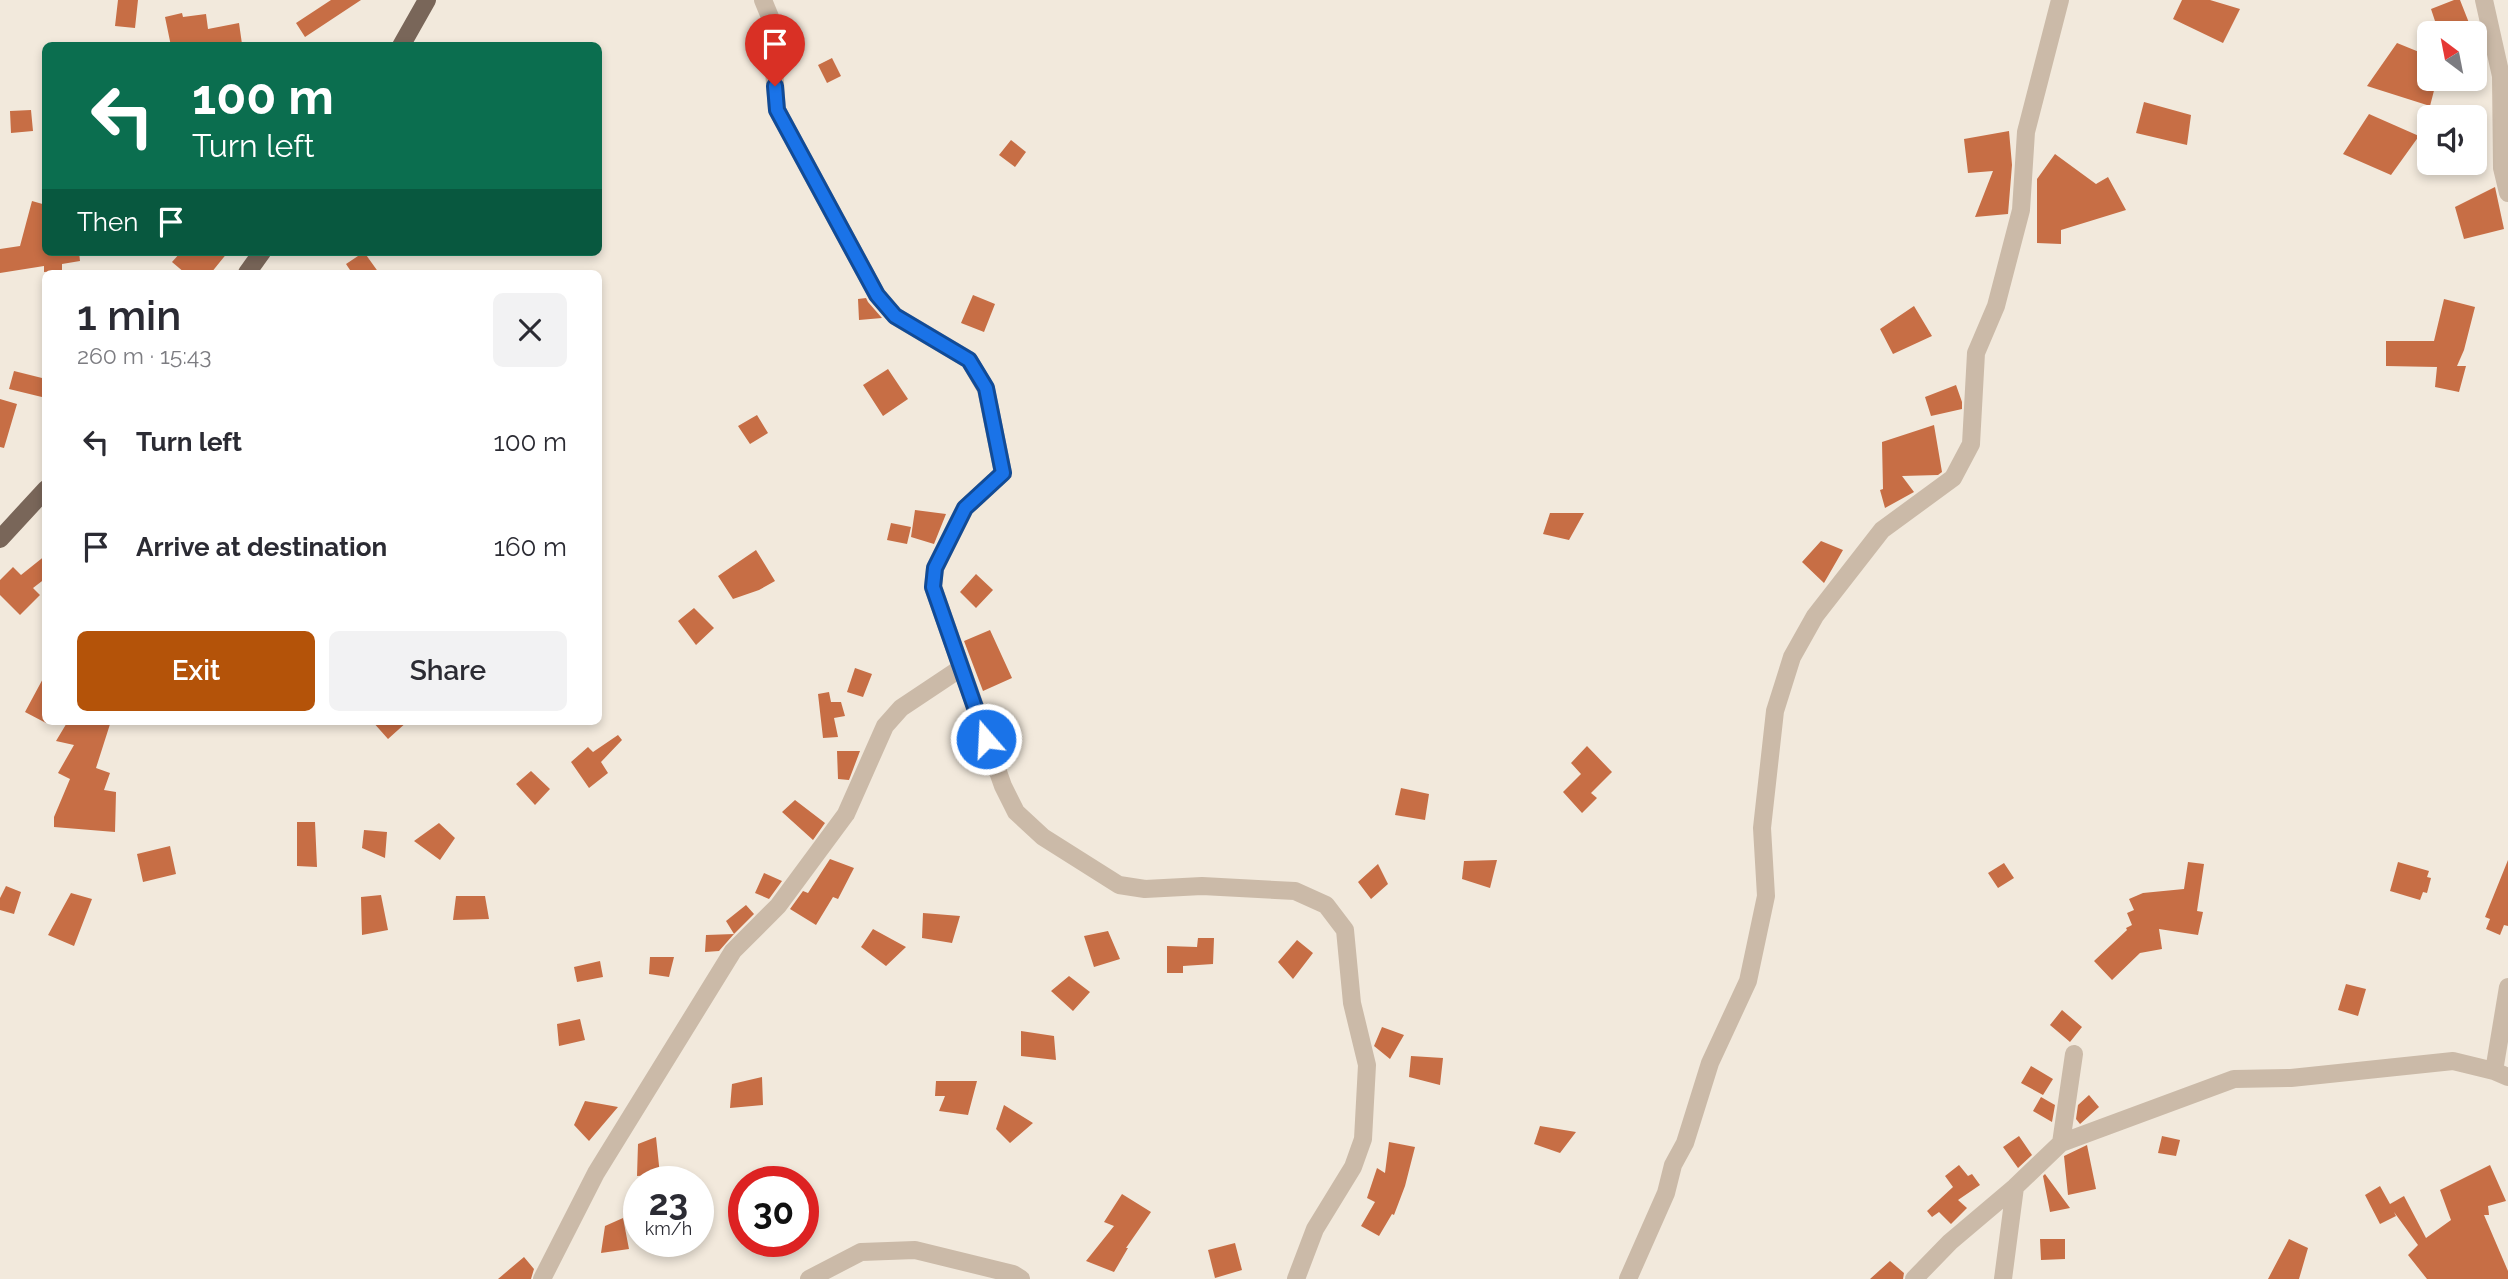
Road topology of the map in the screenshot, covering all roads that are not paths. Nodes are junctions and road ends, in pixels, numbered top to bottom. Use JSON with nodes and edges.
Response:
{"nodes":[{"id":1,"x":427,"y":0,"type":"edge"},
{"id":2,"x":763,"y":0,"type":"edge"},
{"id":3,"x":2060,"y":0,"type":"edge"},
{"id":4,"x":2484,"y":0,"type":"edge"},
{"id":5,"x":403,"y":42,"type":"edge"},
{"id":6,"x":2508,"y":193,"type":"edge"},
{"id":7,"x":42,"y":493,"type":"edge"},
{"id":8,"x":0,"y":539,"type":"edge"},
{"id":9,"x":961,"y":668,"type":"junction"},
{"id":10,"x":2508,"y":987,"type":"edge"},
{"id":11,"x":2074,"y":1054,"type":"dead end"},
{"id":12,"x":2501,"y":1074,"type":"edge"},
{"id":13,"x":2061,"y":1143,"type":"junction"},
{"id":14,"x":2015,"y":1187,"type":"junction"},
{"id":15,"x":542,"y":1279,"type":"edge"},
{"id":16,"x":809,"y":1279,"type":"edge"},
{"id":17,"x":1021,"y":1279,"type":"edge"},
{"id":18,"x":1296,"y":1279,"type":"edge"},
{"id":19,"x":1628,"y":1279,"type":"edge"},
{"id":20,"x":1914,"y":1279,"type":"edge"},
{"id":21,"x":2003,"y":1279,"type":"edge"}],
"edges":[{"from":1,"to":5,"type":"main road"},
{"from":2,"to":9,"type":"street"},
{"from":3,"to":19,"type":"street"},
{"from":4,"to":6,"type":"street"},
{"from":7,"to":8,"type":"main road"},
{"from":9,"to":15,"type":"street"},
{"from":9,"to":18,"type":"street"},
{"from":10,"to":12,"type":"street"},
{"from":11,"to":13,"type":"street"},
{"from":12,"to":13,"type":"street"},
{"from":13,"to":14,"type":"street"},
{"from":14,"to":20,"type":"street"},
{"from":14,"to":21,"type":"street"},
{"from":16,"to":17,"type":"street"}]}
